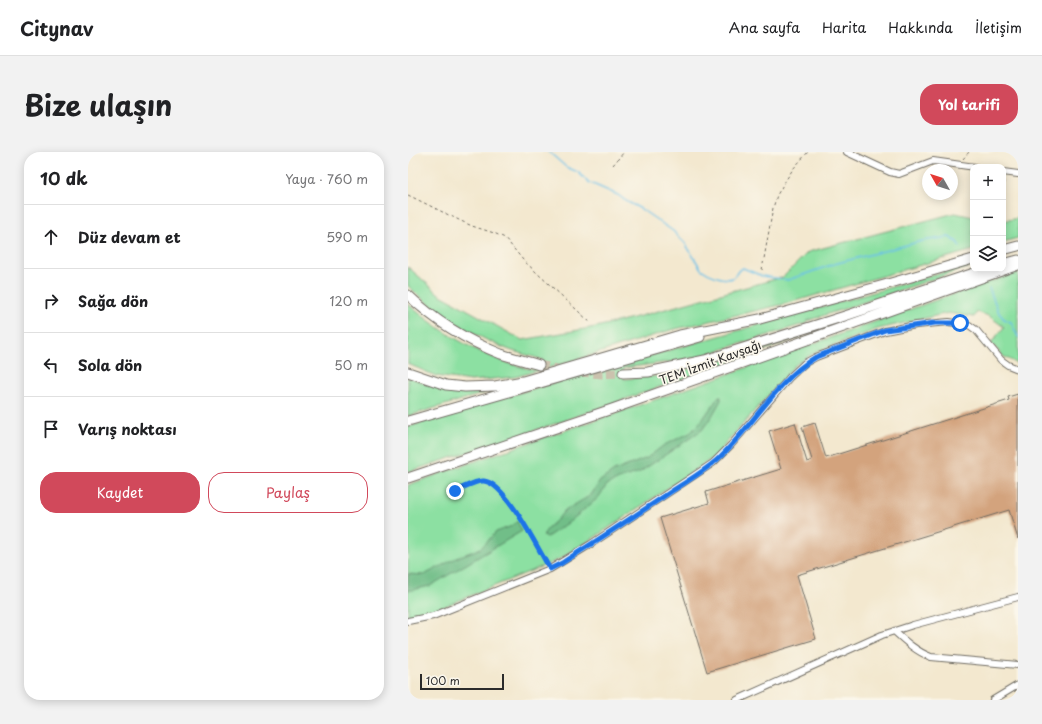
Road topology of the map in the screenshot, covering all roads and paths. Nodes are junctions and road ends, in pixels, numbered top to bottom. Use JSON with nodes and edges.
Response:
{"nodes":[{"id":1,"x":624,"y":152,"type":"edge"},
{"id":2,"x":808,"y":152,"type":"edge"},
{"id":3,"x":847,"y":152,"type":"edge"},
{"id":4,"x":969,"y":152,"type":"edge"},
{"id":5,"x":960,"y":162,"type":"dead end"},
{"id":6,"x":613,"y":165,"type":"dead end"},
{"id":7,"x":970,"y":166,"type":"edge"},
{"id":8,"x":1006,"y":172,"type":"edge"},
{"id":9,"x":1018,"y":174,"type":"edge"},
{"id":10,"x":408,"y":195,"type":"edge"},
{"id":11,"x":1018,"y":246,"type":"edge"},
{"id":12,"x":1006,"y":249,"type":"edge"},
{"id":13,"x":970,"y":260,"type":"edge"},
{"id":14,"x":1018,"y":260,"type":"edge"},
{"id":15,"x":1006,"y":263,"type":"edge"},
{"id":16,"x":1018,"y":265,"type":"edge"},
{"id":17,"x":762,"y":270,"type":"dead end"},
{"id":18,"x":977,"y":272,"type":"edge"},
{"id":19,"x":409,"y":296,"type":"edge"},
{"id":20,"x":760,"y":319,"type":"junction"},
{"id":21,"x":590,"y":322,"type":"dead end"},
{"id":22,"x":539,"y":365,"type":"tunnel mouth"},
{"id":23,"x":1018,"y":369,"type":"edge"},
{"id":24,"x":408,"y":372,"type":"edge"},
{"id":25,"x":623,"y":373,"type":"tunnel mouth"},
{"id":26,"x":408,"y":422,"type":"edge"},
{"id":27,"x":408,"y":478,"type":"edge"},
{"id":28,"x":455,"y":491,"type":"dead end"},
{"id":29,"x":550,"y":569,"type":"junction"},
{"id":30,"x":1018,"y":597,"type":"edge"},
{"id":31,"x":408,"y":621,"type":"edge"},
{"id":32,"x":894,"y":631,"type":"junction"},
{"id":33,"x":1018,"y":666,"type":"edge"},
{"id":34,"x":1018,"y":685,"type":"edge"},
{"id":35,"x":737,"y":700,"type":"edge"},
{"id":36,"x":993,"y":700,"type":"edge"}],
"edges":[{"from":1,"to":6,"type":"path"},
{"from":2,"to":17,"type":"path"},
{"from":3,"to":7,"type":"street"},
{"from":4,"to":5,"type":"path"},
{"from":8,"to":9,"type":"street"},
{"from":10,"to":21,"type":"path"},
{"from":11,"to":12,"type":"highway"},
{"from":13,"to":20,"type":"highway"},
{"from":14,"to":15,"type":"highway"},
{"from":16,"to":27,"type":"highway","name":"TEM İzmit Kavşağı"},
{"from":18,"to":25,"type":"highway"},
{"from":19,"to":22,"type":"highway"},
{"from":20,"to":24,"type":"highway"},
{"from":20,"to":26,"type":"highway","name":"TEM İzmit Kavşağı"},
{"from":23,"to":29,"type":"street"},
{"from":28,"to":29,"type":"path"},
{"from":29,"to":31,"type":"street"},
{"from":30,"to":32,"type":"street"},
{"from":32,"to":33,"type":"street"},
{"from":32,"to":35,"type":"street"},
{"from":34,"to":36,"type":"street"}]}
